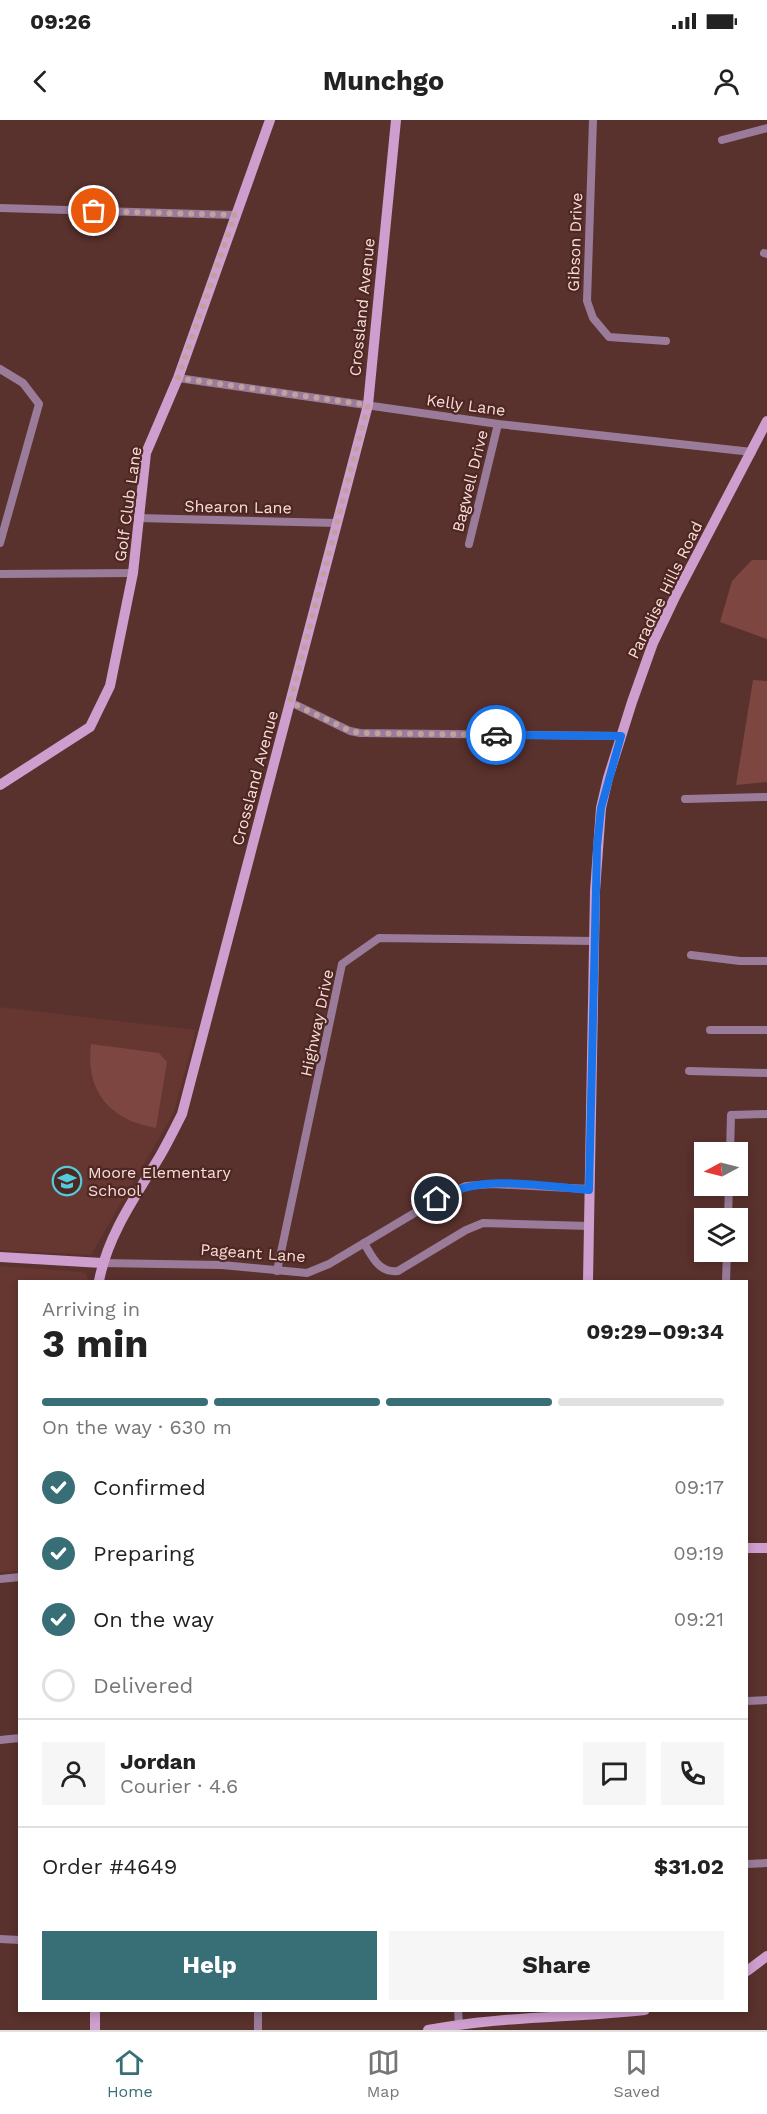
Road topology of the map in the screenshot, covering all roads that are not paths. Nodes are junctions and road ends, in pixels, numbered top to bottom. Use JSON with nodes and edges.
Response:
{"nodes":[{"id":1,"x":270,"y":120,"type":"edge"},
{"id":2,"x":396,"y":120,"type":"edge"},
{"id":3,"x":593,"y":120,"type":"edge"},
{"id":4,"x":767,"y":128,"type":"edge"},
{"id":5,"x":722,"y":140,"type":"dead end"},
{"id":6,"x":0,"y":208,"type":"edge"},
{"id":7,"x":235,"y":215,"type":"junction"},
{"id":8,"x":666,"y":341,"type":"dead end"},
{"id":9,"x":0,"y":369,"type":"edge"},
{"id":10,"x":178,"y":378,"type":"junction"},
{"id":11,"x":368,"y":405,"type":"junction"},
{"id":12,"x":767,"y":421,"type":"edge"},
{"id":13,"x":498,"y":424,"type":"junction"},
{"id":14,"x":752,"y":452,"type":"junction"},
{"id":15,"x":138,"y":518,"type":"junction"},
{"id":16,"x":336,"y":523,"type":"junction"},
{"id":17,"x":0,"y":543,"type":"edge"},
{"id":18,"x":469,"y":544,"type":"dead end"},
{"id":19,"x":134,"y":573,"type":"junction"},
{"id":20,"x":0,"y":574,"type":"edge"},
{"id":21,"x":290,"y":702,"type":"junction"},
{"id":22,"x":621,"y":736,"type":"junction"},
{"id":23,"x":0,"y":785,"type":"edge"},
{"id":24,"x":767,"y":797,"type":"edge"},
{"id":25,"x":685,"y":799,"type":"dead end"},
{"id":26,"x":594,"y":941,"type":"junction"},
{"id":27,"x":692,"y":955,"type":"dead end"},
{"id":28,"x":767,"y":961,"type":"edge"},
{"id":29,"x":710,"y":1030,"type":"dead end"},
{"id":30,"x":767,"y":1030,"type":"edge"},
{"id":31,"x":689,"y":1071,"type":"dead end"},
{"id":32,"x":767,"y":1073,"type":"edge"},
{"id":33,"x":767,"y":1114,"type":"edge"},
{"id":34,"x":730,"y":1142,"type":"edge"},
{"id":35,"x":589,"y":1190,"type":"junction"},
{"id":36,"x":589,"y":1226,"type":"junction"},
{"id":37,"x":364,"y":1243,"type":"junction"},
{"id":38,"x":0,"y":1257,"type":"edge"},
{"id":39,"x":727,"y":1262,"type":"edge"},
{"id":40,"x":102,"y":1263,"type":"junction"},
{"id":41,"x":277,"y":1271,"type":"junction"},
{"id":42,"x":99,"y":1280,"type":"edge"},
{"id":43,"x":588,"y":1280,"type":"edge"},
{"id":44,"x":726,"y":1280,"type":"edge"},
{"id":45,"x":748,"y":1548,"type":"edge"},
{"id":46,"x":767,"y":1548,"type":"edge"},
{"id":47,"x":0,"y":1578,"type":"edge"},
{"id":48,"x":18,"y":1578,"type":"edge"},
{"id":49,"x":767,"y":1700,"type":"edge"},
{"id":50,"x":748,"y":1701,"type":"edge"},
{"id":51,"x":18,"y":1738,"type":"edge"},
{"id":52,"x":0,"y":1740,"type":"edge"},
{"id":53,"x":767,"y":1863,"type":"edge"},
{"id":54,"x":748,"y":1864,"type":"edge"},
{"id":55,"x":0,"y":1939,"type":"edge"},
{"id":56,"x":18,"y":1940,"type":"edge"},
{"id":57,"x":767,"y":1956,"type":"edge"},
{"id":58,"x":748,"y":1970,"type":"edge"},
{"id":59,"x":95,"y":2012,"type":"edge"},
{"id":60,"x":258,"y":2012,"type":"edge"},
{"id":61,"x":458,"y":2012,"type":"edge"},
{"id":62,"x":618,"y":2012,"type":"edge"},
{"id":63,"x":459,"y":2024,"type":"junction"},
{"id":64,"x":95,"y":2030,"type":"edge"},
{"id":65,"x":258,"y":2030,"type":"edge"},
{"id":66,"x":428,"y":2030,"type":"edge"}],
"edges":[{"from":1,"to":7,"type":"street","name":"Golf Club Lane"},
{"from":2,"to":11,"type":"street","name":"Crossland Avenue"},
{"from":3,"to":8,"type":"street","name":"Gibson Drive"},
{"from":4,"to":5,"type":"street"},
{"from":6,"to":7,"type":"street"},
{"from":7,"to":10,"type":"street","name":"Golf Club Lane"},
{"from":9,"to":17,"type":"street"},
{"from":10,"to":11,"type":"street","name":"Kelly Lane"},
{"from":10,"to":15,"type":"street","name":"Golf Club Lane"},
{"from":11,"to":13,"type":"street","name":"Kelly Lane"},
{"from":11,"to":16,"type":"street","name":"Crossland Avenue"},
{"from":12,"to":14,"type":"street","name":"Paradise Hills Road"},
{"from":13,"to":14,"type":"street","name":"Kelly Lane"},
{"from":13,"to":18,"type":"street","name":"Bagwell Drive"},
{"from":14,"to":22,"type":"street","name":"Paradise Hills Road"},
{"from":15,"to":16,"type":"street","name":"Shearon Lane"},
{"from":15,"to":19,"type":"street","name":"Golf Club Lane"},
{"from":16,"to":21,"type":"street","name":"Crossland Avenue"},
{"from":19,"to":20,"type":"street"},
{"from":19,"to":23,"type":"street","name":"Golf Club Lane"},
{"from":21,"to":22,"type":"street"},
{"from":21,"to":40,"type":"street","name":"Crossland Avenue"},
{"from":22,"to":26,"type":"street","name":"Paradise Hills Road"},
{"from":24,"to":25,"type":"street"},
{"from":26,"to":35,"type":"street","name":"Paradise Hills Road"},
{"from":26,"to":41,"type":"street","name":"Highway Drive"},
{"from":27,"to":28,"type":"street"},
{"from":29,"to":30,"type":"street"},
{"from":31,"to":32,"type":"street"},
{"from":33,"to":34,"type":"street"},
{"from":35,"to":36,"type":"street","name":"Paradise Hills Road"},
{"from":35,"to":37,"type":"street","name":"Pageant Lane"},
{"from":36,"to":37,"type":"street"},
{"from":36,"to":43,"type":"street","name":"Paradise Hills Road"},
{"from":37,"to":41,"type":"street","name":"Pageant Lane"},
{"from":38,"to":40,"type":"street","name":"Pageant Lane"},
{"from":39,"to":44,"type":"street"},
{"from":40,"to":41,"type":"street","name":"Pageant Lane"},
{"from":40,"to":42,"type":"street","name":"Crossland Avenue"},
{"from":45,"to":46,"type":"street"},
{"from":47,"to":48,"type":"street"},
{"from":49,"to":50,"type":"street"},
{"from":51,"to":52,"type":"street"},
{"from":53,"to":54,"type":"street"},
{"from":55,"to":56,"type":"street"},
{"from":57,"to":58,"type":"street"},
{"from":59,"to":64,"type":"street"},
{"from":60,"to":65,"type":"street"},
{"from":61,"to":63,"type":"street"},
{"from":62,"to":63,"type":"street"},
{"from":63,"to":66,"type":"street"}]}
